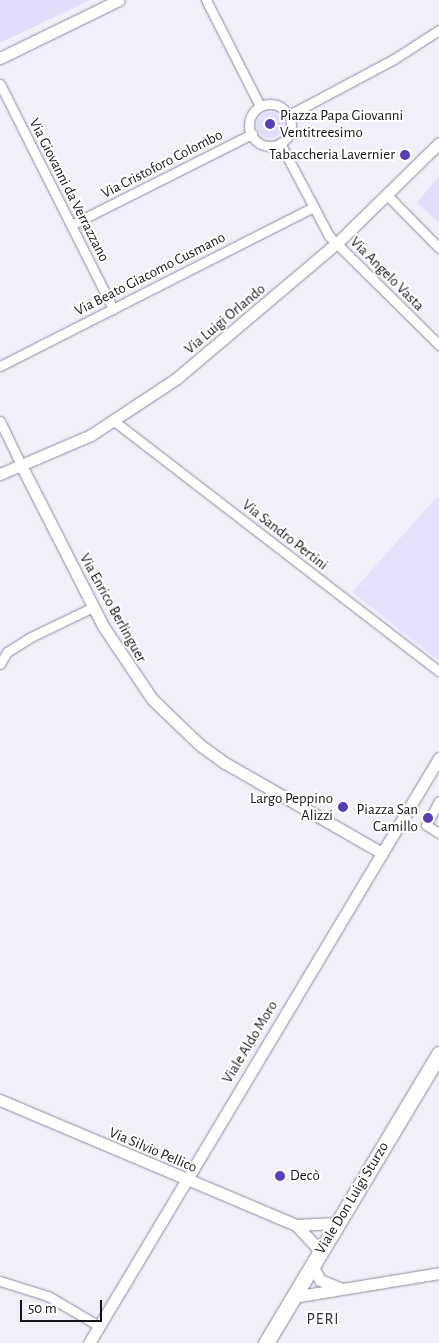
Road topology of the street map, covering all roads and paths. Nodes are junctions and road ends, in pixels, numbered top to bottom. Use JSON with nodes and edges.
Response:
{"nodes":[{"id":1,"x":119,"y":0,"type":"edge"},
{"id":2,"x":206,"y":0,"type":"edge"},
{"id":3,"x":439,"y":30,"type":"edge"},
{"id":4,"x":0,"y":58,"type":"edge"},
{"id":5,"x":0,"y":84,"type":"edge"},
{"id":6,"x":260,"y":106,"type":"junction"},
{"id":7,"x":289,"y":115,"type":"junction"},
{"id":8,"x":252,"y":134,"type":"junction"},
{"id":9,"x":280,"y":143,"type":"junction"},
{"id":10,"x":439,"y":143,"type":"edge"},
{"id":11,"x":386,"y":194,"type":"junction"},
{"id":12,"x":313,"y":207,"type":"junction"},
{"id":13,"x":71,"y":225,"type":"junction"},
{"id":14,"x":337,"y":243,"type":"junction"},
{"id":15,"x":439,"y":248,"type":"edge"},
{"id":16,"x":113,"y":309,"type":"junction"},
{"id":17,"x":439,"y":345,"type":"edge"},
{"id":18,"x":0,"y":366,"type":"edge"},
{"id":19,"x":0,"y":421,"type":"edge"},
{"id":20,"x":114,"y":421,"type":"junction"},
{"id":21,"x":22,"y":467,"type":"junction"},
{"id":22,"x":0,"y":474,"type":"edge"},
{"id":23,"x":93,"y":607,"type":"junction"},
{"id":24,"x":0,"y":664,"type":"edge"},
{"id":25,"x":439,"y":671,"type":"edge"},
{"id":26,"x":439,"y":758,"type":"edge"},
{"id":27,"x":439,"y":801,"type":"edge"},
{"id":28,"x":439,"y":833,"type":"edge"},
{"id":29,"x":382,"y":853,"type":"junction"},
{"id":30,"x":439,"y":1054,"type":"edge"},
{"id":31,"x":0,"y":1100,"type":"edge"},
{"id":32,"x":185,"y":1180,"type":"junction"},
{"id":33,"x":336,"y":1223,"type":"junction"},
{"id":34,"x":296,"y":1225,"type":"junction"},
{"id":35,"x":320,"y":1251,"type":"junction"},
{"id":36,"x":312,"y":1265,"type":"junction"},
{"id":37,"x":439,"y":1272,"type":"edge"},
{"id":38,"x":0,"y":1281,"type":"edge"},
{"id":39,"x":342,"y":1288,"type":"junction"},
{"id":40,"x":293,"y":1297,"type":"junction"},
{"id":41,"x":99,"y":1326,"type":"junction"},
{"id":42,"x":89,"y":1343,"type":"edge"},
{"id":43,"x":266,"y":1343,"type":"edge"}],
"edges":[{"from":1,"to":4,"type":"street"},
{"from":2,"to":6,"type":"street"},
{"from":3,"to":7,"type":"street"},
{"from":5,"to":13,"type":"street","name":"Via Giovanni da Verrazzano"},
{"from":6,"to":7,"type":"street"},
{"from":6,"to":8,"type":"street"},
{"from":7,"to":9,"type":"street"},
{"from":8,"to":9,"type":"street"},
{"from":8,"to":13,"type":"street","name":"Via Cristoforo Colombo"},
{"from":9,"to":12,"type":"street","name":"Via Angelo Vasta"},
{"from":10,"to":11,"type":"street","name":"Via Luigi Orlando"},
{"from":11,"to":14,"type":"street","name":"Via Luigi Orlando"},
{"from":11,"to":15,"type":"street"},
{"from":12,"to":14,"type":"street","name":"Via Angelo Vasta"},
{"from":12,"to":16,"type":"street","name":"Via Beato Giacomo Cusmano"},
{"from":13,"to":16,"type":"street","name":"Via Giovanni da Verrazzano"},
{"from":14,"to":17,"type":"street","name":"Via Angelo Vasta"},
{"from":14,"to":20,"type":"street","name":"Via Luigi Orlando"},
{"from":16,"to":18,"type":"street","name":"Via Beato Giacomo Cusmano"},
{"from":19,"to":21,"type":"street"},
{"from":20,"to":21,"type":"street","name":"Via Luigi Orlando"},
{"from":20,"to":25,"type":"street","name":"Via Sandro Pertini"},
{"from":21,"to":22,"type":"street","name":"Via Luigi Orlando"},
{"from":21,"to":23,"type":"street","name":"Via Enrico Berlinguer"},
{"from":23,"to":24,"type":"street"},
{"from":23,"to":29,"type":"street","name":"Via Enrico Berlinguer"},
{"from":26,"to":29,"type":"street","name":"Viale Aldo Moro"},
{"from":27,"to":28,"type":"street"},
{"from":29,"to":32,"type":"street","name":"Viale Aldo Moro"},
{"from":30,"to":33,"type":"main road","name":"Viale Don Luigi Sturzo"},
{"from":31,"to":32,"type":"street","name":"Via Silvio Pellico"},
{"from":32,"to":34,"type":"street","name":"Via Silvio Pellico"},
{"from":32,"to":41,"type":"street","name":"Viale Aldo Moro"},
{"from":33,"to":34,"type":"street"},
{"from":33,"to":35,"type":"main road","name":"Viale Don Luigi Sturzo"},
{"from":34,"to":35,"type":"street"},
{"from":35,"to":36,"type":"main road","name":"Viale Don Luigi Sturzo"},
{"from":36,"to":39,"type":"street"},
{"from":36,"to":40,"type":"main road","name":"Viale Don Luigi Sturzo"},
{"from":37,"to":39,"type":"street"},
{"from":38,"to":41,"type":"street"},
{"from":39,"to":40,"type":"street"},
{"from":40,"to":43,"type":"main road","name":"Viale Don Luigi Sturzo"},
{"from":41,"to":42,"type":"street","name":"Viale Aldo Moro"}]}
